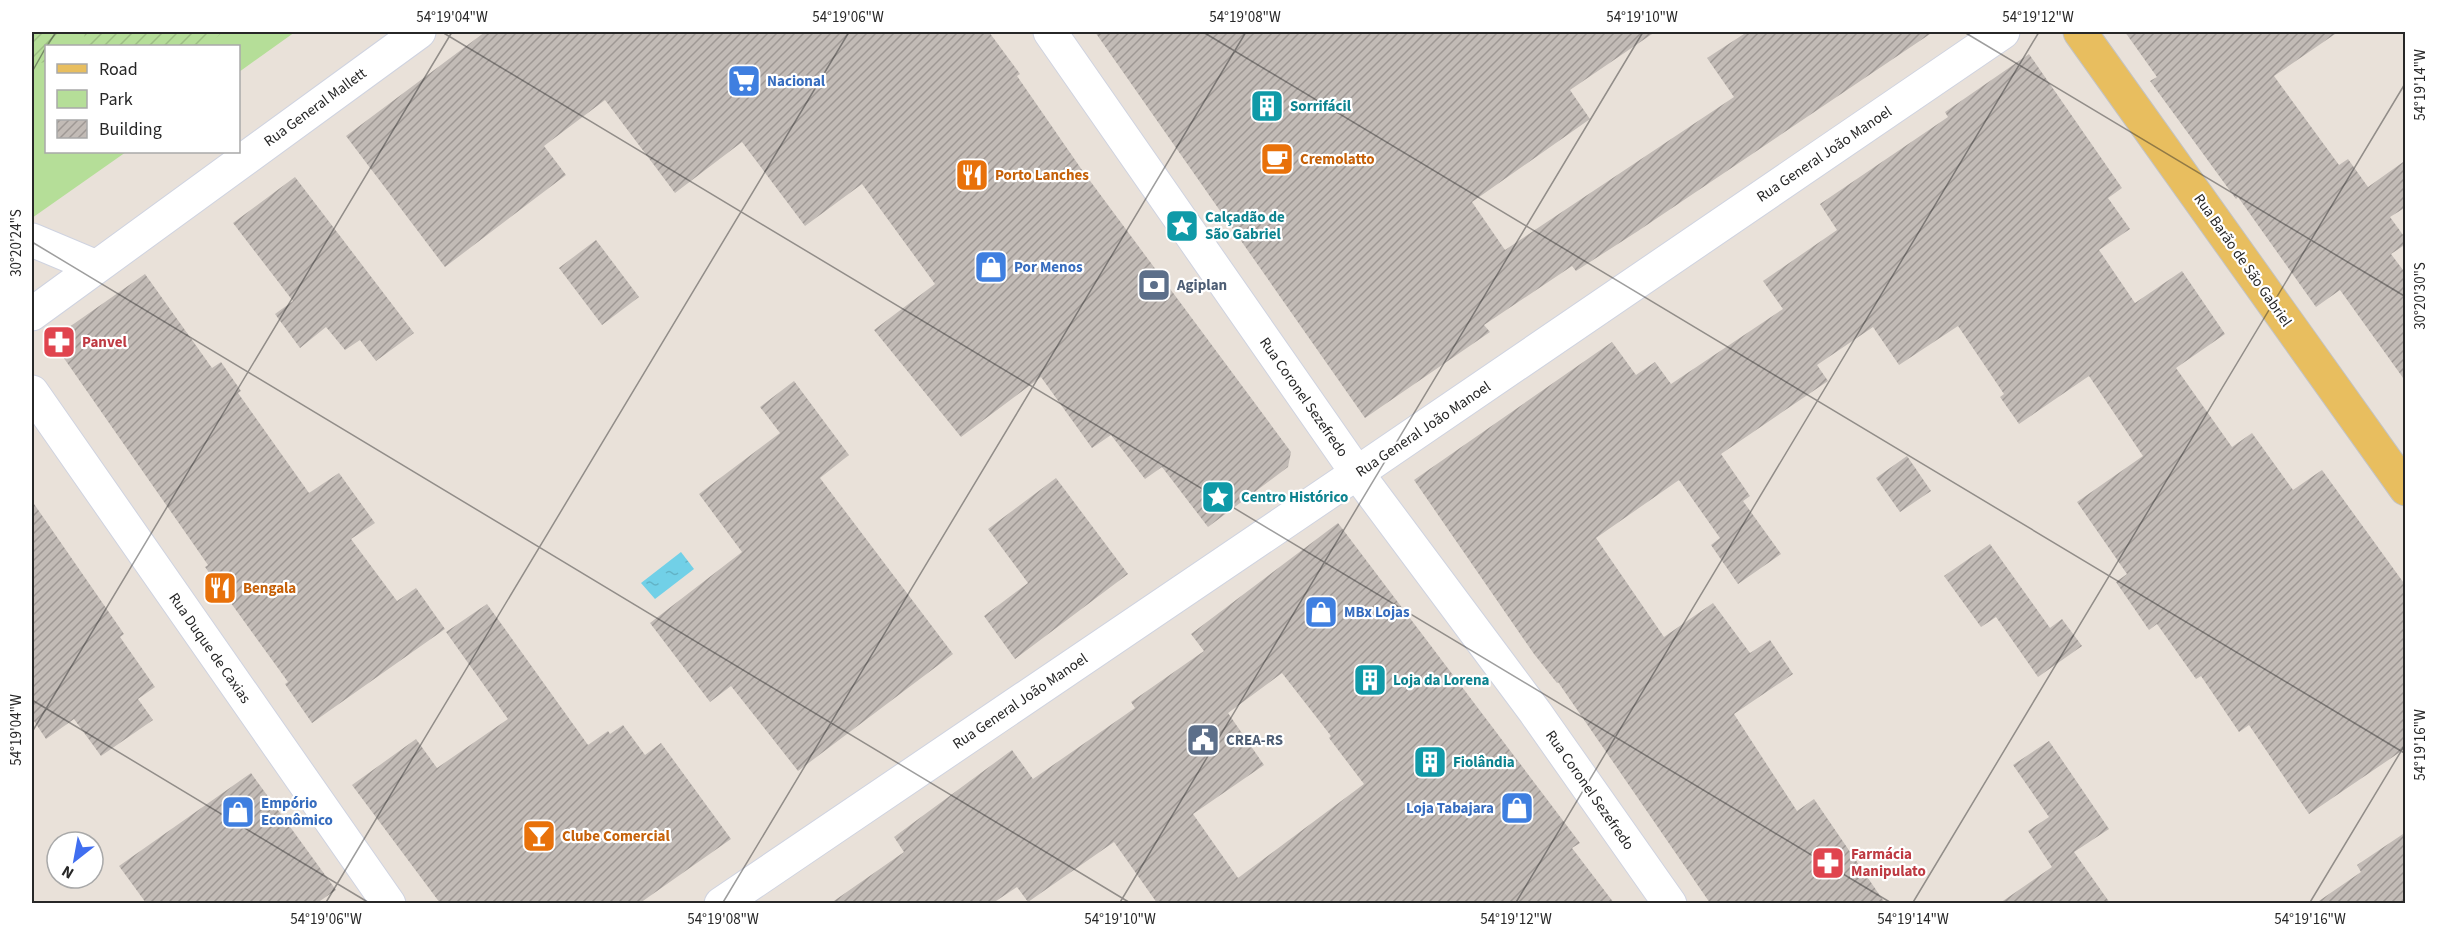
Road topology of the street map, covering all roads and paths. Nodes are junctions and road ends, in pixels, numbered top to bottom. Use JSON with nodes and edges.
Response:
{"nodes":[{"id":1,"x":419,"y":32,"type":"edge"},
{"id":2,"x":1050,"y":32,"type":"edge"},
{"id":3,"x":2003,"y":32,"type":"edge"},
{"id":4,"x":2080,"y":32,"type":"edge"},
{"id":5,"x":32,"y":240,"type":"edge"},
{"id":6,"x":94,"y":266,"type":"junction"},
{"id":7,"x":32,"y":314,"type":"edge"},
{"id":8,"x":32,"y":392,"type":"edge"},
{"id":9,"x":1358,"y":473,"type":"junction"},
{"id":10,"x":2406,"y":489,"type":"edge"},
{"id":11,"x":389,"y":903,"type":"edge"},
{"id":12,"x":721,"y":903,"type":"edge"},
{"id":13,"x":1670,"y":903,"type":"edge"}],
"edges":[{"from":1,"to":6,"type":"street","name":"Rua General Mallett"},
{"from":2,"to":9,"type":"street","name":"Rua Coronel Sezefredo"},
{"from":3,"to":9,"type":"street","name":"Rua General João Manoel"},
{"from":4,"to":10,"type":"main road","name":"Rua Barão de São Gabriel"},
{"from":5,"to":6,"type":"street"},
{"from":6,"to":7,"type":"street","name":"Rua General Mallett"},
{"from":8,"to":11,"type":"street","name":"Rua Duque de Caxias"},
{"from":9,"to":12,"type":"street","name":"Rua General João Manoel"},
{"from":9,"to":13,"type":"street","name":"Rua Coronel Sezefredo"}]}
